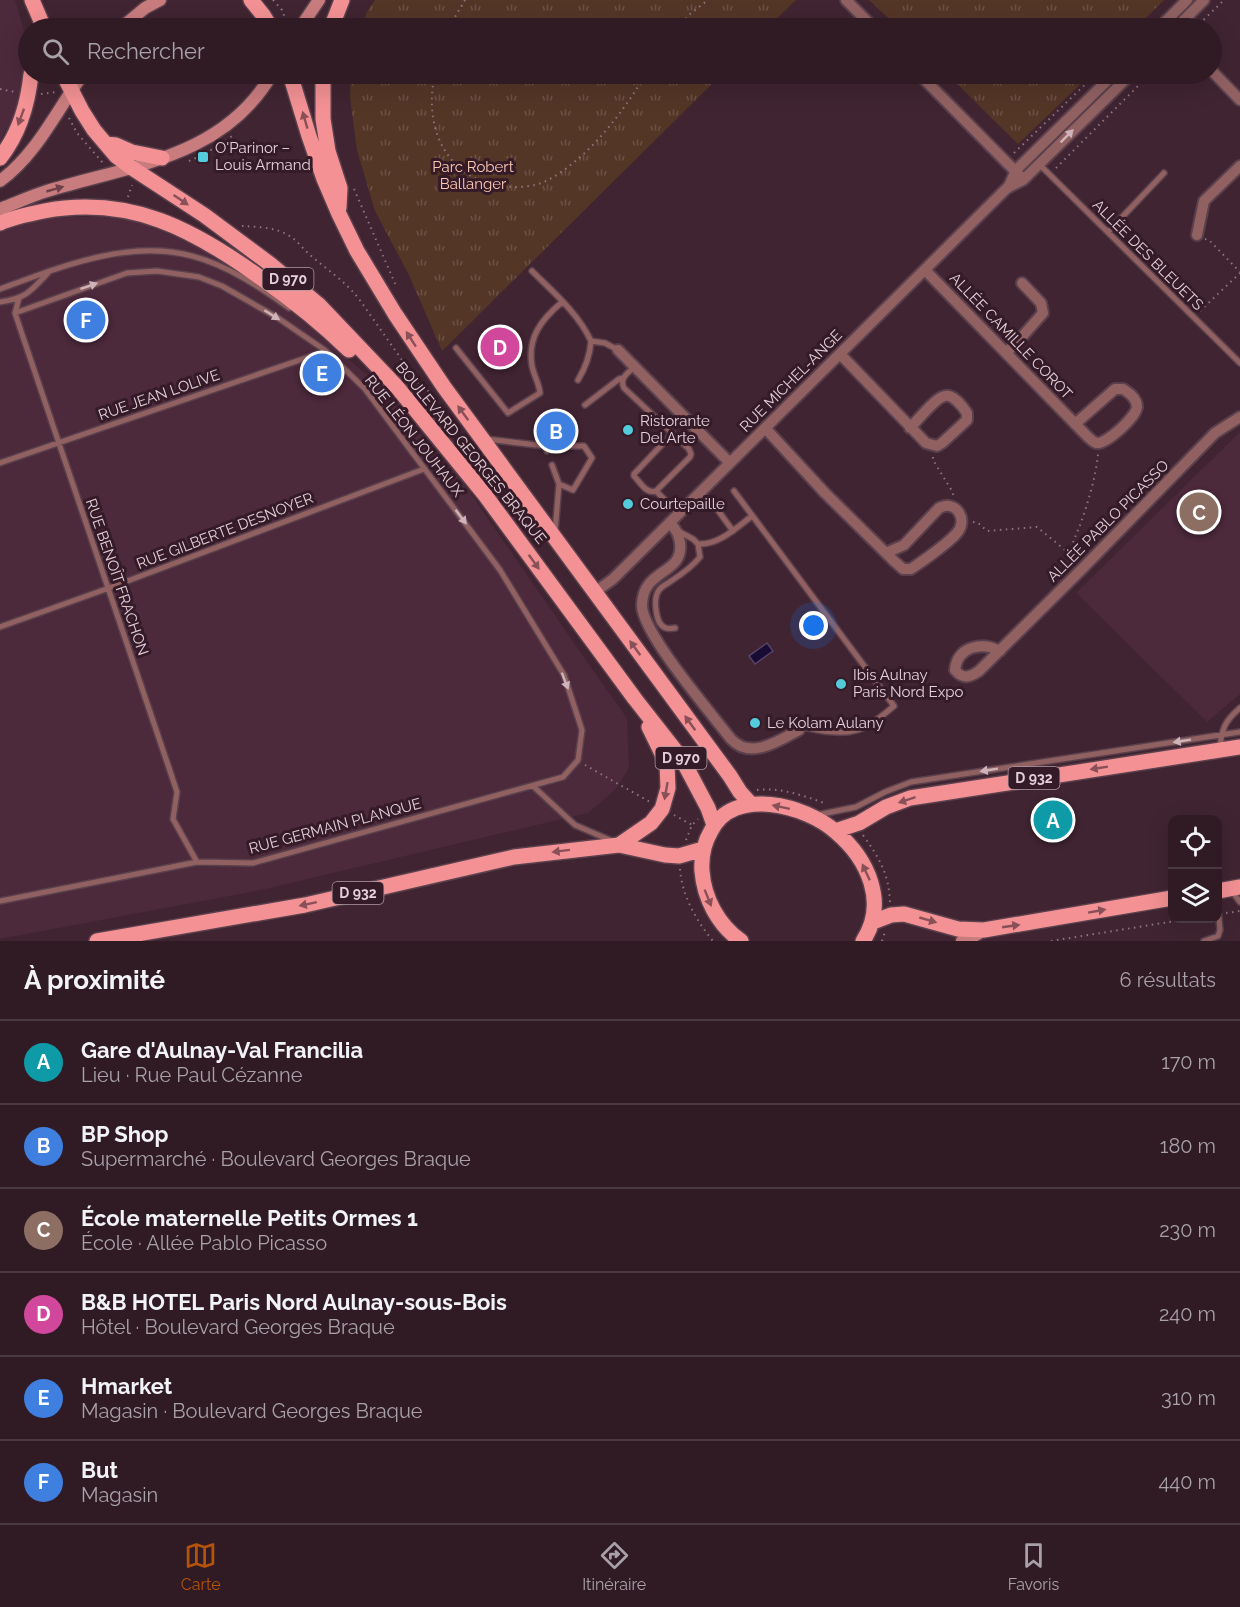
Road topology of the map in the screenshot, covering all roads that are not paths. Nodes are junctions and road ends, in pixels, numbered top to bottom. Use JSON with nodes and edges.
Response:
{"nodes":[{"id":1,"x":32,"y":0,"type":"edge"},
{"id":2,"x":160,"y":0,"type":"edge"},
{"id":3,"x":251,"y":0,"type":"edge"},
{"id":4,"x":319,"y":0,"type":"edge"},
{"id":5,"x":342,"y":0,"type":"edge"},
{"id":6,"x":846,"y":0,"type":"edge"},
{"id":7,"x":1187,"y":0,"type":"edge"},
{"id":8,"x":1204,"y":0,"type":"edge"},
{"id":9,"x":39,"y":18,"type":"edge"},
{"id":10,"x":133,"y":18,"type":"edge"},
{"id":11,"x":265,"y":18,"type":"edge"},
{"id":12,"x":307,"y":18,"type":"edge"},
{"id":13,"x":335,"y":18,"type":"edge"},
{"id":14,"x":864,"y":18,"type":"edge"},
{"id":15,"x":1172,"y":18,"type":"edge"},
{"id":16,"x":1186,"y":18,"type":"edge"},
{"id":17,"x":1222,"y":81,"type":"edge"},
{"id":18,"x":30,"y":84,"type":"edge"},
{"id":19,"x":68,"y":84,"type":"edge"},
{"id":20,"x":76,"y":84,"type":"edge"},
{"id":21,"x":264,"y":84,"type":"edge"},
{"id":22,"x":293,"y":84,"type":"edge"},
{"id":23,"x":323,"y":84,"type":"edge"},
{"id":24,"x":929,"y":84,"type":"edge"},
{"id":25,"x":1104,"y":84,"type":"edge"},
{"id":26,"x":1121,"y":84,"type":"edge"},
{"id":27,"x":71,"y":91,"type":"junction"},
{"id":28,"x":1240,"y":100,"type":"edge"},
{"id":29,"x":106,"y":144,"type":"junction"},
{"id":30,"x":0,"y":158,"type":"edge"},
{"id":31,"x":162,"y":158,"type":"junction"},
{"id":32,"x":1039,"y":164,"type":"junction"},
{"id":33,"x":1240,"y":166,"type":"edge"},
{"id":34,"x":132,"y":168,"type":"junction"},
{"id":35,"x":1016,"y":170,"type":"junction"},
{"id":36,"x":1164,"y":173,"type":"dead end"},
{"id":37,"x":1023,"y":180,"type":"junction"},
{"id":38,"x":0,"y":181,"type":"edge"},
{"id":39,"x":1007,"y":188,"type":"junction"},
{"id":40,"x":0,"y":209,"type":"edge"},
{"id":41,"x":339,"y":214,"type":"junction"},
{"id":42,"x":0,"y":223,"type":"edge"},
{"id":43,"x":1108,"y":232,"type":"junction"},
{"id":44,"x":1197,"y":236,"type":"road end"},
{"id":45,"x":925,"y":270,"type":"junction"},
{"id":46,"x":49,"y":271,"type":"junction"},
{"id":47,"x":532,"y":271,"type":"dead end"},
{"id":48,"x":1022,"y":283,"type":"dead end"},
{"id":49,"x":0,"y":289,"type":"edge"},
{"id":50,"x":19,"y":298,"type":"junction"},
{"id":51,"x":0,"y":302,"type":"edge"},
{"id":52,"x":562,"y":302,"type":"junction"},
{"id":53,"x":15,"y":313,"type":"junction"},
{"id":54,"x":330,"y":331,"type":"junction"},
{"id":55,"x":591,"y":341,"type":"junction"},
{"id":56,"x":456,"y":348,"type":"dead end"},
{"id":57,"x":618,"y":350,"type":"joint"},
{"id":58,"x":326,"y":351,"type":"junction"},
{"id":59,"x":1006,"y":353,"type":"junction"},
{"id":60,"x":840,"y":354,"type":"junction"},
{"id":61,"x":1240,"y":363,"type":"edge"},
{"id":62,"x":634,"y":367,"type":"junction"},
{"id":63,"x":623,"y":378,"type":"junction"},
{"id":64,"x":578,"y":380,"type":"dead end"},
{"id":65,"x":585,"y":405,"type":"dead end"},
{"id":66,"x":422,"y":416,"type":"junction"},
{"id":67,"x":1240,"y":417,"type":"edge"},
{"id":68,"x":1075,"y":424,"type":"junction"},
{"id":69,"x":765,"y":428,"type":"junction"},
{"id":70,"x":910,"y":428,"type":"junction"},
{"id":71,"x":672,"y":434,"type":"junction"},
{"id":72,"x":481,"y":438,"type":"junction"},
{"id":73,"x":58,"y":442,"type":"junction"},
{"id":74,"x":561,"y":446,"type":"dead end"},
{"id":75,"x":548,"y":448,"type":"dead end"},
{"id":76,"x":0,"y":463,"type":"edge"},
{"id":77,"x":730,"y":463,"type":"junction"},
{"id":78,"x":552,"y":465,"type":"dead end"},
{"id":79,"x":424,"y":469,"type":"junction"},
{"id":80,"x":559,"y":484,"type":"junction"},
{"id":81,"x":734,"y":490,"type":"dead end"},
{"id":82,"x":656,"y":491,"type":"junction"},
{"id":83,"x":717,"y":509,"type":"dead end"},
{"id":84,"x":679,"y":514,"type":"junction"},
{"id":85,"x":752,"y":516,"type":"junction"},
{"id":86,"x":674,"y":526,"type":"junction"},
{"id":87,"x":733,"y":531,"type":"junction"},
{"id":88,"x":554,"y":539,"type":"junction"},
{"id":89,"x":698,"y":544,"type":"junction"},
{"id":90,"x":886,"y":553,"type":"junction"},
{"id":91,"x":109,"y":588,"type":"junction"},
{"id":92,"x":595,"y":592,"type":"junction"},
{"id":93,"x":0,"y":627,"type":"edge"},
{"id":94,"x":675,"y":628,"type":"dead end"},
{"id":95,"x":1000,"y":651,"type":"dead end"},
{"id":96,"x":635,"y":699,"type":"junction"},
{"id":97,"x":1240,"y":708,"type":"edge"},
{"id":98,"x":799,"y":730,"type":"joint"},
{"id":99,"x":1240,"y":732,"type":"edge"},
{"id":100,"x":1221,"y":743,"type":"junction"},
{"id":101,"x":1240,"y":747,"type":"edge"},
{"id":102,"x":532,"y":786,"type":"junction"},
{"id":103,"x":750,"y":803,"type":"junction"},
{"id":104,"x":811,"y":816,"type":"junction"},
{"id":105,"x":714,"y":825,"type":"junction"},
{"id":106,"x":835,"y":831,"type":"junction"},
{"id":107,"x":619,"y":845,"type":"junction"},
{"id":108,"x":703,"y":849,"type":"junction"},
{"id":109,"x":197,"y":862,"type":"junction"},
{"id":110,"x":1229,"y":889,"type":"edge"},
{"id":111,"x":1168,"y":899,"type":"edge"},
{"id":112,"x":0,"y":901,"type":"edge"},
{"id":113,"x":1240,"y":902,"type":"edge"},
{"id":114,"x":873,"y":922,"type":"junction"},
{"id":115,"x":1219,"y":923,"type":"edge"},
{"id":116,"x":984,"y":930,"type":"junction"},
{"id":117,"x":737,"y":940,"type":"edge"},
{"id":118,"x":97,"y":941,"type":"edge"},
{"id":119,"x":862,"y":941,"type":"edge"},
{"id":120,"x":962,"y":941,"type":"edge"},
{"id":121,"x":1204,"y":941,"type":"edge"}],
"edges":[{"from":1,"to":9,"type":"main road"},
{"from":2,"to":10,"type":"main road"},
{"from":3,"to":11,"type":"main road"},
{"from":4,"to":12,"type":"main road"},
{"from":5,"to":13,"type":"main road"},
{"from":6,"to":14,"type":"street"},
{"from":7,"to":15,"type":"street"},
{"from":8,"to":16,"type":"street"},
{"from":17,"to":28,"type":"street"},
{"from":18,"to":30,"type":"main road","one_way":true},
{"from":19,"to":27,"type":"main road"},
{"from":20,"to":27,"type":"main road"},
{"from":21,"to":31,"type":"main road"},
{"from":41,"to":22,"type":"main road","name":"BOULEVARD GEORGES BRAQUE","number":"D 970","one_way":true},
{"from":23,"to":41,"type":"main road"},
{"from":24,"to":35,"type":"street"},
{"from":25,"to":35,"type":"street","name":"RUE MICHEL-ANGE"},
{"from":32,"to":26,"type":"street","name":"RUE MICHEL-ANGE","one_way":true},
{"from":27,"to":29,"type":"main road","name":"BOULEVARD GEORGES BRAQUE"},
{"from":27,"to":38,"type":"main road"},
{"from":29,"to":31,"type":"main road"},
{"from":29,"to":34,"type":"main road","name":"BOULEVARD GEORGES BRAQUE"},
{"from":31,"to":34,"type":"main road"},
{"from":32,"to":37,"type":"street","name":"RUE MICHEL-ANGE"},
{"from":32,"to":43,"type":"lane","name":"ALLÉE DES BLEUETS"},
{"from":33,"to":44,"type":"street"},
{"from":40,"to":34,"type":"main road","one_way":true},
{"from":34,"to":66,"type":"main road","name":"BOULEVARD GEORGES BRAQUE","number":"D 970","one_way":true},
{"from":35,"to":37,"type":"street"},
{"from":35,"to":39,"type":"street","name":"RUE MICHEL-ANGE"},
{"from":36,"to":43,"type":"lane"},
{"from":37,"to":39,"type":"street","name":"RUE MICHEL-ANGE"},
{"from":39,"to":45,"type":"street","name":"RUE MICHEL-ANGE"},
{"from":72,"to":41,"type":"main road","name":"BOULEVARD GEORGES BRAQUE","number":"D 970","one_way":true},
{"from":42,"to":54,"type":"main road"},
{"from":43,"to":61,"type":"lane","name":"ALLÉE DES BLEUETS"},
{"from":45,"to":59,"type":"street","name":"ALLÉE CAMILLE COROT"},
{"from":45,"to":60,"type":"street","name":"RUE MICHEL-ANGE"},
{"from":46,"to":49,"type":"lane"},
{"from":46,"to":50,"type":"lane"},
{"from":46,"to":54,"type":"lane"},
{"from":47,"to":52,"type":"lane"},
{"from":48,"to":59,"type":"street"},
{"from":50,"to":51,"type":"lane"},
{"from":50,"to":53,"type":"lane"},
{"from":52,"to":55,"type":"lane"},
{"from":52,"to":56,"type":"lane"},
{"from":53,"to":58,"type":"lane","name":"RUE LÉON JOUHAUX","one_way":true},
{"from":53,"to":73,"type":"lane","name":"RUE BENOÎT FRACHON"},
{"from":54,"to":66,"type":"main road"},
{"from":55,"to":57,"type":"lane"},
{"from":55,"to":64,"type":"lane"},
{"from":57,"to":62,"type":"street"},
{"from":58,"to":73,"type":"lane","name":"RUE JEAN LOLIVE"},
{"from":58,"to":79,"type":"lane","name":"RUE LÉON JOUHAUX"},
{"from":59,"to":68,"type":"street","name":"ALLÉE CAMILLE COROT"},
{"from":60,"to":69,"type":"street","name":"RUE MICHEL-ANGE"},
{"from":60,"to":70,"type":"street"},
{"from":62,"to":63,"type":"lane"},
{"from":62,"to":77,"type":"street"},
{"from":63,"to":65,"type":"lane"},
{"from":63,"to":71,"type":"lane"},
{"from":66,"to":96,"type":"main road","name":"BOULEVARD GEORGES BRAQUE","number":"D 970","one_way":true},
{"from":67,"to":95,"type":"street","name":"ALLÉE PABLO PICASSO"},
{"from":68,"to":68,"type":"street","name":"ALLÉE CAMILLE COROT"},
{"from":69,"to":77,"type":"street","name":"RUE MICHEL-ANGE"},
{"from":69,"to":90,"type":"street"},
{"from":70,"to":70,"type":"street"},
{"from":71,"to":82,"type":"lane"},
{"from":71,"to":82,"type":"lane"},
{"from":72,"to":75,"type":"lane"},
{"from":72,"to":88,"type":"main road","name":"BOULEVARD GEORGES BRAQUE","number":"D 970"},
{"from":73,"to":76,"type":"lane","name":"RUE JEAN LOLIVE"},
{"from":73,"to":91,"type":"lane","name":"RUE BENOÎT FRACHON"},
{"from":74,"to":80,"type":"lane"},
{"from":77,"to":84,"type":"street","name":"RUE MICHEL-ANGE"},
{"from":78,"to":80,"type":"lane"},
{"from":79,"to":91,"type":"lane","name":"RUE GILBERTE DESNOYER"},
{"from":79,"to":102,"type":"lane","name":"RUE LÉON JOUHAUX","one_way":true},
{"from":80,"to":88,"type":"lane"},
{"from":81,"to":85,"type":"lane"},
{"from":82,"to":84,"type":"lane"},
{"from":83,"to":87,"type":"lane"},
{"from":84,"to":86,"type":"street","name":"RUE MICHEL-ANGE"},
{"from":85,"to":87,"type":"lane"},
{"from":85,"to":98,"type":"lane"},
{"from":86,"to":89,"type":"lane"},
{"from":86,"to":92,"type":"street","name":"RUE MICHEL-ANGE"},
{"from":86,"to":98,"type":"street"},
{"from":87,"to":89,"type":"lane"},
{"from":88,"to":92,"type":"main road","name":"BOULEVARD GEORGES BRAQUE","number":"D 970"},
{"from":89,"to":94,"type":"lane"},
{"from":90,"to":90,"type":"street"},
{"from":91,"to":93,"type":"lane","name":"RUE GILBERTE DESNOYER"},
{"from":91,"to":109,"type":"lane","name":"RUE BENOÎT FRACHON"},
{"from":103,"to":92,"type":"main road","name":"BOULEVARD GEORGES BRAQUE","number":"D 970","one_way":true},
{"from":96,"to":105,"type":"main road","name":"BOULEVARD GEORGES BRAQUE","number":"D 970"},
{"from":96,"to":107,"type":"main road","one_way":true},
{"from":97,"to":100,"type":"lane"},
{"from":99,"to":100,"type":"lane"},
{"from":100,"to":101,"type":"main road","number":"D 932"},
{"from":100,"to":104,"type":"lane","one_way":true},
{"from":100,"to":106,"type":"main road","number":"D 932","one_way":true},
{"from":102,"to":107,"type":"lane"},
{"from":102,"to":109,"type":"lane","name":"RUE GERMAIN PLANQUE"},
{"from":104,"to":103,"type":"main road","one_way":true},
{"from":103,"to":105,"type":"main road"},
{"from":104,"to":106,"type":"main road"},
{"from":105,"to":108,"type":"main road"},
{"from":114,"to":106,"type":"main road","one_way":true},
{"from":107,"to":108,"type":"main road","number":"D 932"},
{"from":107,"to":118,"type":"main road","number":"D 932","one_way":true},
{"from":108,"to":117,"type":"main road","one_way":true},
{"from":109,"to":112,"type":"lane","name":"RUE GERMAIN PLANQUE"},
{"from":110,"to":113,"type":"lane"},
{"from":116,"to":111,"type":"main road","one_way":true},
{"from":114,"to":116,"type":"main road","one_way":true},
{"from":114,"to":119,"type":"main road"},
{"from":115,"to":121,"type":"lane"},
{"from":116,"to":120,"type":"main road"}]}
